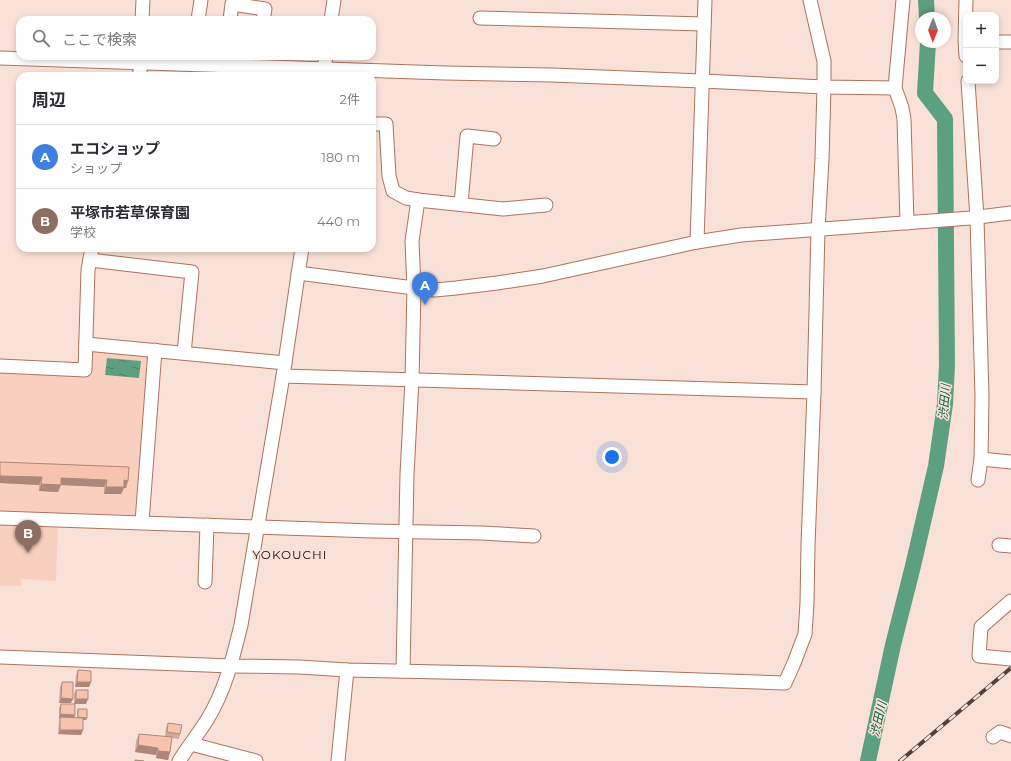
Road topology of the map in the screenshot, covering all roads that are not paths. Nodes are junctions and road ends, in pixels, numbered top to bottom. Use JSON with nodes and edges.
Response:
{"nodes":[{"id":1,"x":143,"y":0,"type":"edge"},
{"id":2,"x":200,"y":0,"type":"edge"},
{"id":3,"x":334,"y":0,"type":"edge"},
{"id":4,"x":705,"y":0,"type":"edge"},
{"id":5,"x":810,"y":0,"type":"edge"},
{"id":6,"x":903,"y":0,"type":"edge"},
{"id":7,"x":966,"y":0,"type":"edge"},
{"id":8,"x":966,"y":12,"type":"edge"},
{"id":9,"x":142,"y":16,"type":"edge"},
{"id":10,"x":198,"y":16,"type":"edge"},
{"id":11,"x":230,"y":16,"type":"edge"},
{"id":12,"x":264,"y":16,"type":"edge"},
{"id":13,"x":332,"y":16,"type":"edge"},
{"id":14,"x":480,"y":18,"type":"dead end"},
{"id":15,"x":704,"y":24,"type":"junction"},
{"id":16,"x":999,"y":42,"type":"edge"},
{"id":17,"x":1011,"y":42,"type":"edge"},
{"id":18,"x":0,"y":58,"type":"edge"},
{"id":19,"x":16,"y":58,"type":"edge"},
{"id":20,"x":140,"y":60,"type":"edge"},
{"id":21,"x":192,"y":60,"type":"edge"},
{"id":22,"x":225,"y":61,"type":"edge"},
{"id":23,"x":258,"y":61,"type":"edge"},
{"id":24,"x":324,"y":67,"type":"edge"},
{"id":25,"x":140,"y":72,"type":"edge"},
{"id":26,"x":702,"y":80,"type":"junction"},
{"id":27,"x":968,"y":84,"type":"edge"},
{"id":28,"x":824,"y":87,"type":"junction"},
{"id":29,"x":895,"y":88,"type":"junction"},
{"id":30,"x":376,"y":124,"type":"edge"},
{"id":31,"x":494,"y":139,"type":"dead end"},
{"id":32,"x":418,"y":200,"type":"junction"},
{"id":33,"x":461,"y":204,"type":"junction"},
{"id":34,"x":546,"y":205,"type":"dead end"},
{"id":35,"x":1011,"y":213,"type":"edge"},
{"id":36,"x":974,"y":218,"type":"junction"},
{"id":37,"x":909,"y":222,"type":"junction"},
{"id":38,"x":818,"y":230,"type":"junction"},
{"id":39,"x":697,"y":242,"type":"junction"},
{"id":40,"x":301,"y":252,"type":"edge"},
{"id":41,"x":91,"y":254,"type":"edge"},
{"id":42,"x":298,"y":273,"type":"junction"},
{"id":43,"x":414,"y":288,"type":"junction"},
{"id":44,"x":86,"y":344,"type":"junction"},
{"id":45,"x":155,"y":350,"type":"junction"},
{"id":46,"x":184,"y":353,"type":"junction"},
{"id":47,"x":0,"y":366,"type":"edge"},
{"id":48,"x":284,"y":370,"type":"junction"},
{"id":49,"x":412,"y":380,"type":"junction"},
{"id":50,"x":814,"y":392,"type":"junction"},
{"id":51,"x":981,"y":459,"type":"junction"},
{"id":52,"x":1011,"y":462,"type":"edge"},
{"id":53,"x":978,"y":480,"type":"dead end"},
{"id":54,"x":0,"y":518,"type":"edge"},
{"id":55,"x":142,"y":522,"type":"junction"},
{"id":56,"x":207,"y":525,"type":"junction"},
{"id":57,"x":257,"y":527,"type":"junction"},
{"id":58,"x":406,"y":532,"type":"junction"},
{"id":59,"x":534,"y":536,"type":"dead end"},
{"id":60,"x":205,"y":582,"type":"dead end"},
{"id":61,"x":1011,"y":601,"type":"edge"},
{"id":62,"x":0,"y":657,"type":"edge"},
{"id":63,"x":1011,"y":659,"type":"edge"},
{"id":64,"x":231,"y":666,"type":"junction"},
{"id":65,"x":347,"y":670,"type":"junction"},
{"id":66,"x":403,"y":671,"type":"junction"},
{"id":67,"x":1011,"y":736,"type":"edge"},
{"id":68,"x":993,"y":737,"type":"dead end"},
{"id":69,"x":191,"y":744,"type":"junction"},
{"id":70,"x":179,"y":761,"type":"edge"},
{"id":71,"x":256,"y":761,"type":"edge"},
{"id":72,"x":338,"y":761,"type":"edge"}],
"edges":[{"from":1,"to":9,"type":"street"},
{"from":2,"to":10,"type":"street"},
{"from":3,"to":13,"type":"street"},
{"from":4,"to":15,"type":"street"},
{"from":5,"to":28,"type":"street"},
{"from":6,"to":29,"type":"street"},
{"from":7,"to":8,"type":"street"},
{"from":11,"to":12,"type":"street"},
{"from":14,"to":15,"type":"street"},
{"from":15,"to":26,"type":"street"},
{"from":16,"to":17,"type":"street"},
{"from":18,"to":19,"type":"street"},
{"from":20,"to":25,"type":"street"},
{"from":21,"to":22,"type":"street"},
{"from":22,"to":23,"type":"street"},
{"from":23,"to":24,"type":"street"},
{"from":24,"to":26,"type":"street"},
{"from":26,"to":28,"type":"street"},
{"from":26,"to":39,"type":"street"},
{"from":27,"to":36,"type":"street"},
{"from":28,"to":29,"type":"street"},
{"from":28,"to":38,"type":"street"},
{"from":29,"to":37,"type":"street"},
{"from":30,"to":32,"type":"street"},
{"from":31,"to":33,"type":"street"},
{"from":32,"to":33,"type":"street"},
{"from":32,"to":43,"type":"street"},
{"from":33,"to":34,"type":"street"},
{"from":35,"to":36,"type":"street"},
{"from":36,"to":37,"type":"street"},
{"from":36,"to":51,"type":"street"},
{"from":37,"to":38,"type":"street"},
{"from":38,"to":39,"type":"street"},
{"from":38,"to":50,"type":"street"},
{"from":39,"to":43,"type":"street"},
{"from":40,"to":42,"type":"street"},
{"from":41,"to":44,"type":"street"},
{"from":41,"to":46,"type":"street"},
{"from":42,"to":43,"type":"street"},
{"from":42,"to":48,"type":"street"},
{"from":43,"to":49,"type":"street"},
{"from":44,"to":45,"type":"street"},
{"from":44,"to":47,"type":"street"},
{"from":45,"to":46,"type":"street"},
{"from":45,"to":55,"type":"street"},
{"from":46,"to":48,"type":"street"},
{"from":48,"to":49,"type":"street"},
{"from":48,"to":57,"type":"street"},
{"from":49,"to":50,"type":"street"},
{"from":49,"to":58,"type":"street"},
{"from":50,"to":66,"type":"street"},
{"from":51,"to":52,"type":"street"},
{"from":51,"to":53,"type":"street"},
{"from":54,"to":55,"type":"street"},
{"from":55,"to":56,"type":"street"},
{"from":56,"to":57,"type":"street"},
{"from":56,"to":60,"type":"street"},
{"from":57,"to":58,"type":"street"},
{"from":57,"to":64,"type":"street"},
{"from":58,"to":59,"type":"street"},
{"from":58,"to":66,"type":"street"},
{"from":61,"to":63,"type":"street"},
{"from":62,"to":64,"type":"street"},
{"from":64,"to":65,"type":"street"},
{"from":64,"to":69,"type":"street"},
{"from":65,"to":66,"type":"street"},
{"from":65,"to":72,"type":"street"},
{"from":67,"to":68,"type":"street"},
{"from":69,"to":70,"type":"street"},
{"from":69,"to":71,"type":"street"}]}
